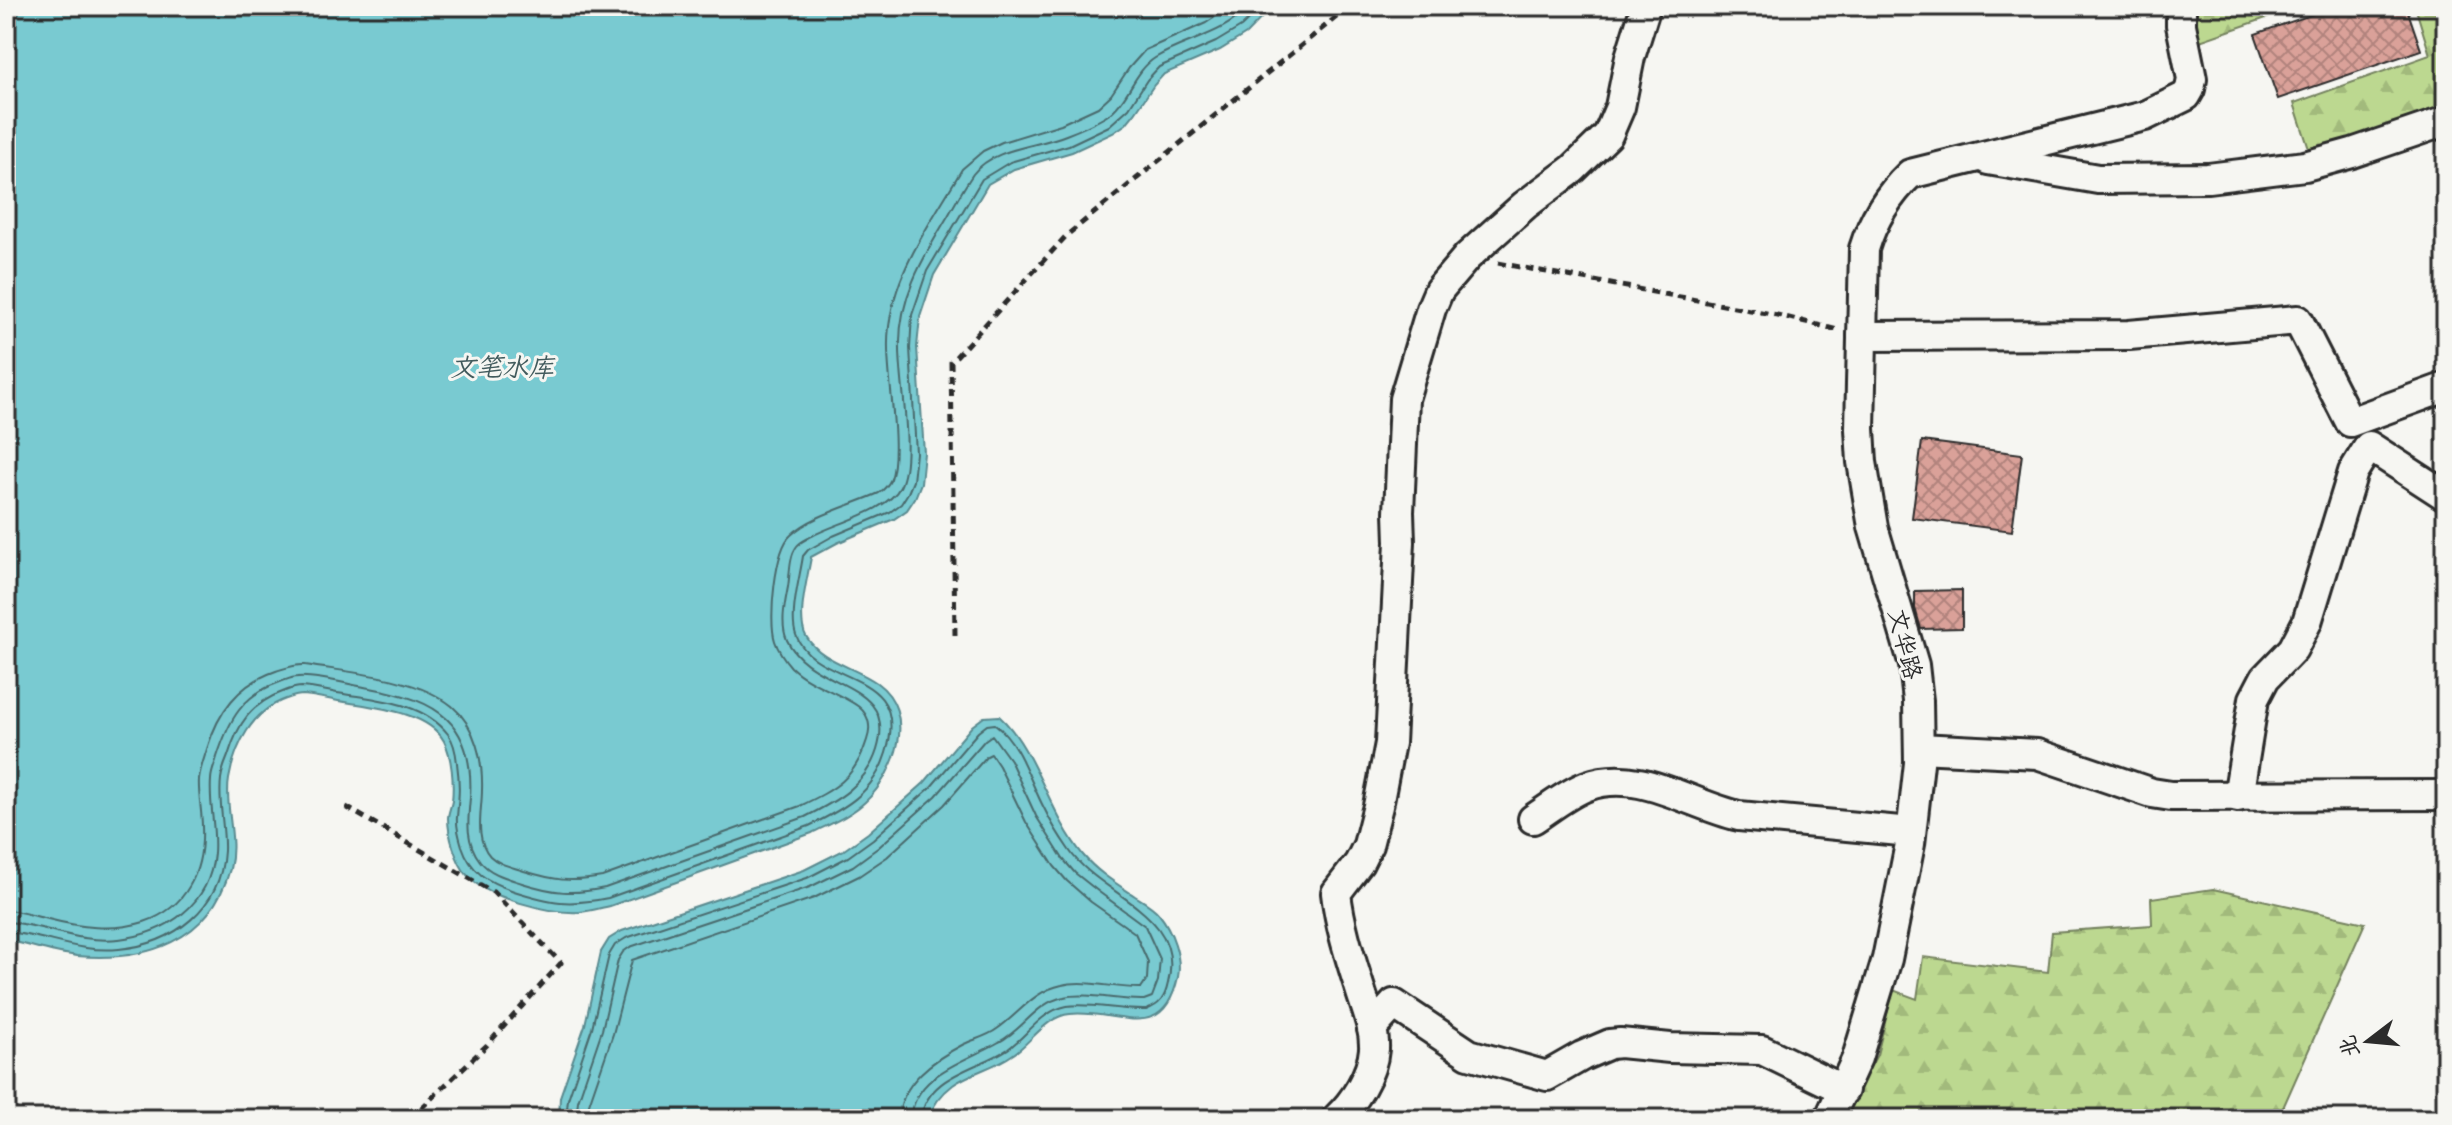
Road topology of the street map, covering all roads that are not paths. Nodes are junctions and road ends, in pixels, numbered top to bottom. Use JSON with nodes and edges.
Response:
{"nodes":[{"id":1,"x":1646,"y":6,"type":"edge"},
{"id":2,"x":2181,"y":6,"type":"edge"},
{"id":3,"x":2446,"y":121,"type":"edge"},
{"id":4,"x":1976,"y":158,"type":"junction"},
{"id":5,"x":1862,"y":336,"type":"junction"},
{"id":6,"x":2446,"y":387,"type":"edge"},
{"id":7,"x":2446,"y":496,"type":"edge"},
{"id":8,"x":1919,"y":748,"type":"junction"},
{"id":9,"x":2446,"y":795,"type":"edge"},
{"id":10,"x":2238,"y":797,"type":"junction"},
{"id":11,"x":1533,"y":819,"type":"dead end"},
{"id":12,"x":1911,"y":832,"type":"junction"},
{"id":13,"x":1372,"y":1028,"type":"junction"},
{"id":14,"x":1844,"y":1090,"type":"junction"},
{"id":15,"x":1336,"y":1119,"type":"edge"},
{"id":16,"x":1829,"y":1119,"type":"edge"}],
"edges":[{"from":1,"to":13,"type":"street"},
{"from":2,"to":4,"type":"street"},
{"from":3,"to":4,"type":"street"},
{"from":4,"to":5,"type":"street","name":"文华路"},
{"from":5,"to":6,"type":"street"},
{"from":5,"to":8,"type":"street","name":"文华路"},
{"from":7,"to":10,"type":"street"},
{"from":8,"to":10,"type":"street"},
{"from":8,"to":12,"type":"street","name":"文华路"},
{"from":9,"to":10,"type":"street"},
{"from":11,"to":12,"type":"street"},
{"from":12,"to":14,"type":"street","name":"文华路"},
{"from":13,"to":14,"type":"street"},
{"from":13,"to":15,"type":"street"},
{"from":14,"to":16,"type":"street","name":"文华路"}]}
